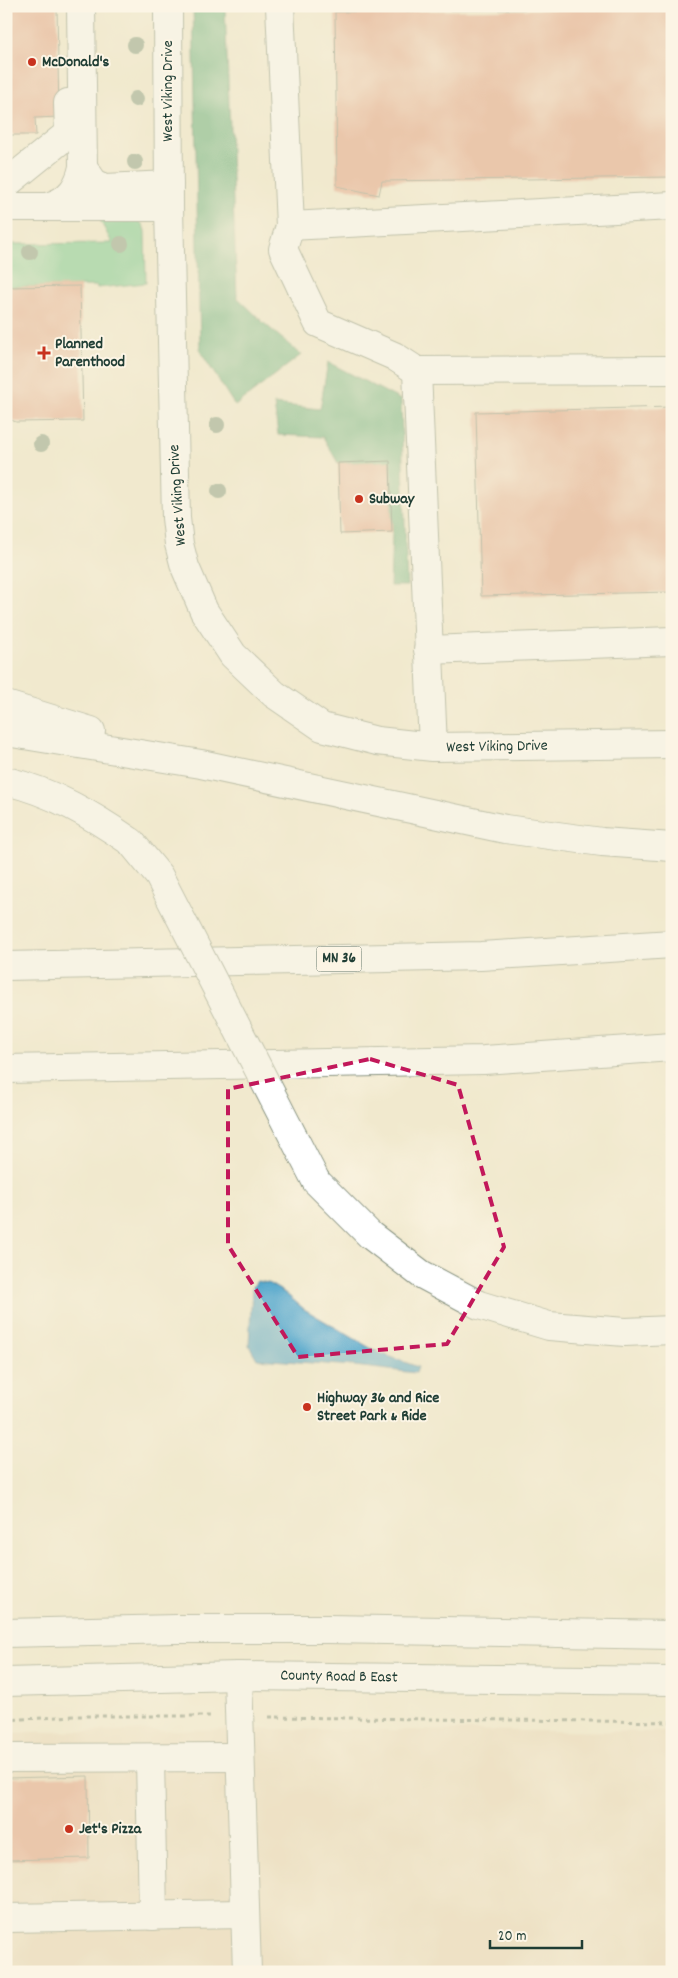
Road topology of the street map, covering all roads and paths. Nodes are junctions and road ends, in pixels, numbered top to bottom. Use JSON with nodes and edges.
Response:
{"nodes":[{"id":1,"x":71,"y":6,"type":"edge"},
{"id":2,"x":81,"y":6,"type":"edge"},
{"id":3,"x":168,"y":6,"type":"edge"},
{"id":4,"x":280,"y":6,"type":"edge"},
{"id":5,"x":69,"y":133,"type":"junction"},
{"id":6,"x":83,"y":167,"type":"junction"},
{"id":7,"x":6,"y":184,"type":"edge"},
{"id":8,"x":6,"y":193,"type":"edge"},
{"id":9,"x":169,"y":196,"type":"junction"},
{"id":10,"x":50,"y":206,"type":"junction"},
{"id":11,"x":672,"y":206,"type":"edge"},
{"id":12,"x":6,"y":207,"type":"edge"},
{"id":13,"x":290,"y":226,"type":"junction"},
{"id":14,"x":672,"y":370,"type":"edge"},
{"id":15,"x":417,"y":371,"type":"junction"},
{"id":16,"x":672,"y":641,"type":"edge"},
{"id":17,"x":428,"y":650,"type":"junction"},
{"id":18,"x":6,"y":705,"type":"edge"},
{"id":19,"x":6,"y":732,"type":"edge"},
{"id":20,"x":672,"y":744,"type":"edge"},
{"id":21,"x":433,"y":747,"type":"junction"},
{"id":22,"x":201,"y":764,"type":"junction"},
{"id":23,"x":6,"y":781,"type":"edge"},
{"id":24,"x":672,"y":847,"type":"edge"},
{"id":25,"x":672,"y":944,"type":"edge"},
{"id":26,"x":6,"y":966,"type":"edge"},
{"id":27,"x":672,"y":1047,"type":"edge"},
{"id":28,"x":6,"y":1069,"type":"edge"},
{"id":29,"x":672,"y":1330,"type":"edge"},
{"id":30,"x":6,"y":1633,"type":"edge"},
{"id":31,"x":672,"y":1635,"type":"edge"},
{"id":32,"x":238,"y":1676,"type":"junction"},
{"id":33,"x":672,"y":1681,"type":"edge"},
{"id":34,"x":6,"y":1682,"type":"edge"},
{"id":35,"x":239,"y":1716,"type":"junction"},
{"id":36,"x":6,"y":1720,"type":"edge"},
{"id":37,"x":672,"y":1722,"type":"edge"},
{"id":38,"x":240,"y":1757,"type":"junction"},
{"id":39,"x":6,"y":1758,"type":"edge"},
{"id":40,"x":150,"y":1758,"type":"junction"},
{"id":41,"x":244,"y":1914,"type":"junction"},
{"id":42,"x":153,"y":1916,"type":"junction"},
{"id":43,"x":6,"y":1918,"type":"edge"},
{"id":44,"x":247,"y":1972,"type":"edge"}],
"edges":[{"from":1,"to":5,"type":"main road"},
{"from":2,"to":6,"type":"main road"},
{"from":3,"to":9,"type":"main road","name":"West Viking Drive"},
{"from":4,"to":13,"type":"main road"},
{"from":5,"to":7,"type":"main road"},
{"from":5,"to":8,"type":"main road"},
{"from":6,"to":9,"type":"main road"},
{"from":6,"to":10,"type":"main road"},
{"from":9,"to":10,"type":"main road"},
{"from":9,"to":21,"type":"main road","name":"West Viking Drive"},
{"from":10,"to":12,"type":"main road"},
{"from":11,"to":13,"type":"main road"},
{"from":13,"to":15,"type":"main road"},
{"from":14,"to":15,"type":"main road"},
{"from":15,"to":17,"type":"main road"},
{"from":16,"to":17,"type":"main road"},
{"from":17,"to":21,"type":"main road"},
{"from":18,"to":22,"type":"main road"},
{"from":19,"to":22,"type":"main road"},
{"from":20,"to":21,"type":"main road","name":"West Viking Drive"},
{"from":22,"to":24,"type":"main road"},
{"from":23,"to":29,"type":"main road","bridge":true},
{"from":25,"to":26,"type":"main road","number":"MN 36"},
{"from":27,"to":28,"type":"main road"},
{"from":30,"to":31,"type":"main road"},
{"from":32,"to":33,"type":"main road","name":"County Road B East"},
{"from":32,"to":34,"type":"main road","name":"County Road B East"},
{"from":32,"to":35,"type":"main road"},
{"from":35,"to":36,"type":"path"},
{"from":35,"to":37,"type":"path"},
{"from":35,"to":38,"type":"main road"},
{"from":38,"to":40,"type":"main road"},
{"from":38,"to":41,"type":"main road"},
{"from":39,"to":40,"type":"main road"},
{"from":40,"to":42,"type":"main road"},
{"from":41,"to":42,"type":"main road"},
{"from":41,"to":44,"type":"main road"},
{"from":42,"to":43,"type":"main road"}]}
